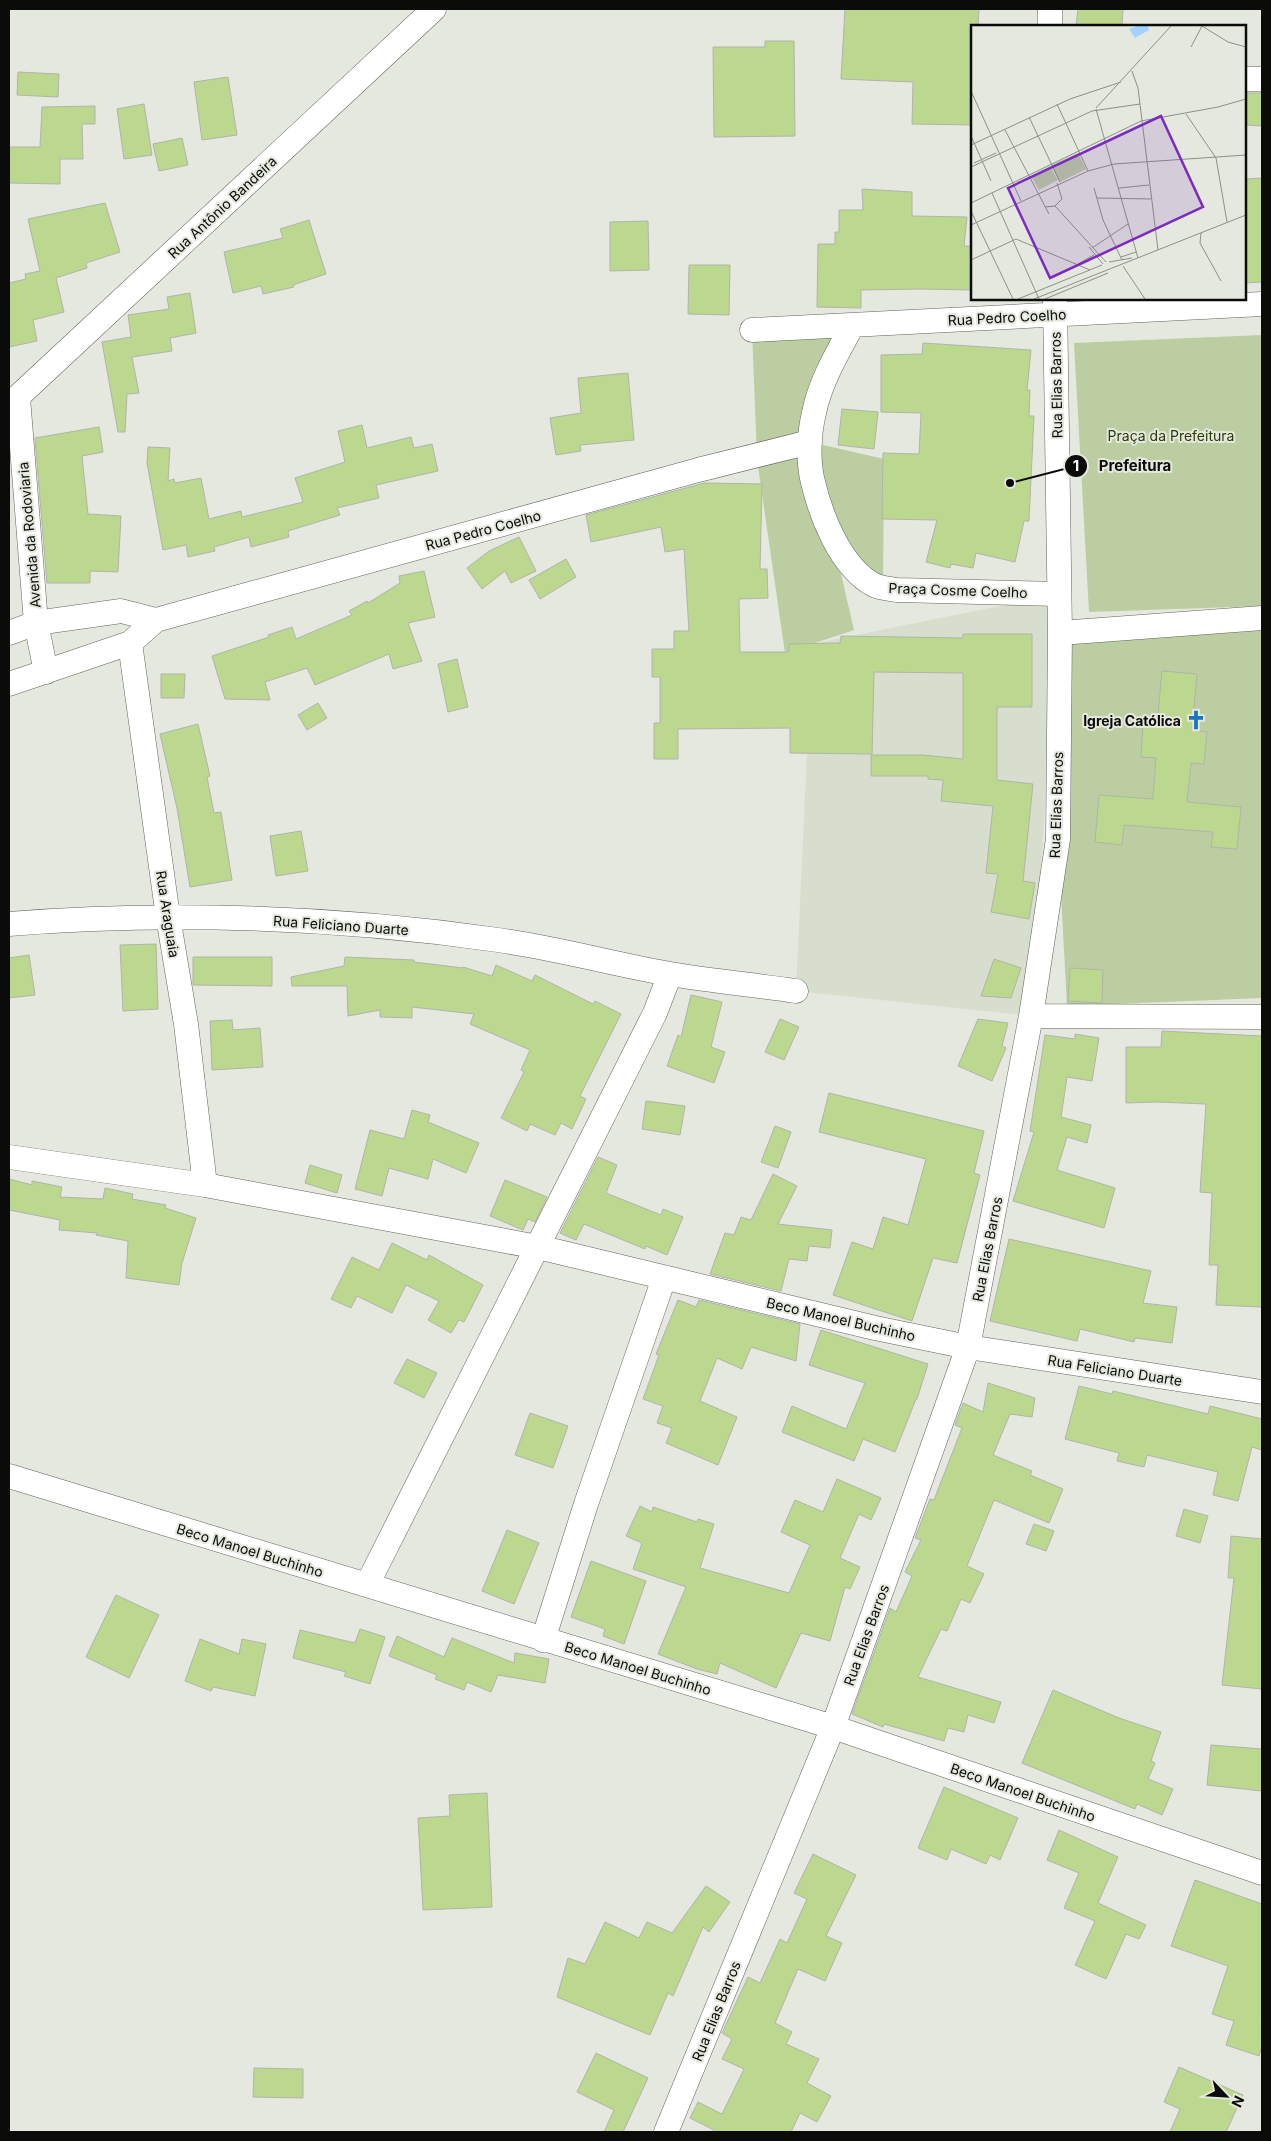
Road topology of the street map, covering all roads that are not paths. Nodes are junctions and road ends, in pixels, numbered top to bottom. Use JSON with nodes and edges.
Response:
{"nodes":[{"id":1,"x":434,"y":9,"type":"edge"},
{"id":2,"x":1050,"y":9,"type":"edge"},
{"id":3,"x":1050,"y":25,"type":"edge"},
{"id":4,"x":1246,"y":79,"type":"edge"},
{"id":5,"x":1262,"y":79,"type":"edge"},
{"id":6,"x":1262,"y":304,"type":"edge"},
{"id":7,"x":1055,"y":306,"type":"edge"},
{"id":8,"x":852,"y":326,"type":"junction"},
{"id":9,"x":752,"y":330,"type":"dead end"},
{"id":10,"x":14,"y":401,"type":"edge"},
{"id":11,"x":810,"y":442,"type":"junction"},
{"id":12,"x":1060,"y":594,"type":"junction"},
{"id":13,"x":1262,"y":618,"type":"edge"},
{"id":14,"x":156,"y":620,"type":"junction"},
{"id":15,"x":36,"y":623,"type":"junction"},
{"id":16,"x":9,"y":633,"type":"edge"},
{"id":17,"x":1060,"y":633,"type":"junction"},
{"id":18,"x":130,"y":643,"type":"junction"},
{"id":19,"x":46,"y":672,"type":"junction"},
{"id":20,"x":9,"y":684,"type":"edge"},
{"id":21,"x":168,"y":917,"type":"junction"},
{"id":22,"x":9,"y":924,"type":"edge"},
{"id":23,"x":670,"y":974,"type":"junction"},
{"id":24,"x":796,"y":991,"type":"dead end"},
{"id":25,"x":1031,"y":1016,"type":"junction"},
{"id":26,"x":1262,"y":1017,"type":"edge"},
{"id":27,"x":9,"y":1157,"type":"edge"},
{"id":28,"x":205,"y":1185,"type":"junction"},
{"id":29,"x":538,"y":1247,"type":"junction"},
{"id":30,"x":664,"y":1278,"type":"junction"},
{"id":31,"x":968,"y":1347,"type":"junction"},
{"id":32,"x":1262,"y":1392,"type":"edge"},
{"id":33,"x":9,"y":1476,"type":"edge"},
{"id":34,"x":367,"y":1585,"type":"junction"},
{"id":35,"x":543,"y":1640,"type":"junction"},
{"id":36,"x":833,"y":1727,"type":"junction"},
{"id":37,"x":1262,"y":1873,"type":"edge"},
{"id":38,"x":666,"y":2132,"type":"edge"}],
"edges":[{"from":1,"to":10,"type":"street","name":"Rua Antônio Bandeira"},
{"from":2,"to":3,"type":"street"},
{"from":4,"to":5,"type":"street"},
{"from":6,"to":7,"type":"street","name":"Rua Pedro Coelho"},
{"from":7,"to":8,"type":"street","name":"Rua Pedro Coelho"},
{"from":7,"to":12,"type":"street","name":"Rua Elias Barros"},
{"from":8,"to":9,"type":"street","name":"Rua Pedro Coelho"},
{"from":8,"to":11,"type":"street","name":"Praça Cosme Coelho"},
{"from":10,"to":15,"type":"street","name":"Avenida da Rodoviaria"},
{"from":11,"to":12,"type":"street","name":"Praça Cosme Coelho"},
{"from":11,"to":14,"type":"street","name":"Rua Pedro Coelho"},
{"from":12,"to":17,"type":"street","name":"Rua Elias Barros"},
{"from":13,"to":17,"type":"street"},
{"from":14,"to":15,"type":"street"},
{"from":14,"to":18,"type":"street","name":"Rua Pedro Coelho"},
{"from":15,"to":16,"type":"street"},
{"from":15,"to":19,"type":"street","name":"Avenida da Rodoviaria"},
{"from":17,"to":25,"type":"street","name":"Rua Elias Barros"},
{"from":18,"to":19,"type":"street","name":"Rua Pedro Coelho"},
{"from":18,"to":21,"type":"street","name":"Rua Araguaia"},
{"from":19,"to":20,"type":"street","name":"Rua Pedro Coelho"},
{"from":21,"to":22,"type":"street","name":"Rua Feliciano Duarte"},
{"from":21,"to":23,"type":"street","name":"Rua Feliciano Duarte"},
{"from":21,"to":28,"type":"street","name":"Rua Araguaia"},
{"from":23,"to":24,"type":"street","name":"Rua Feliciano Duarte"},
{"from":23,"to":29,"type":"street"},
{"from":25,"to":26,"type":"street"},
{"from":25,"to":31,"type":"street","name":"Rua Elias Barros"},
{"from":27,"to":28,"type":"street"},
{"from":28,"to":29,"type":"street"},
{"from":29,"to":30,"type":"street","name":"Beco Manoel Buchinho"},
{"from":29,"to":34,"type":"street"},
{"from":30,"to":31,"type":"street","name":"Beco Manoel Buchinho"},
{"from":30,"to":35,"type":"street"},
{"from":31,"to":32,"type":"street","name":"Rua Feliciano Duarte"},
{"from":31,"to":36,"type":"street","name":"Rua Elias Barros"},
{"from":33,"to":34,"type":"street","name":"Beco Manoel Buchinho"},
{"from":34,"to":35,"type":"street","name":"Beco Manoel Buchinho"},
{"from":35,"to":36,"type":"street","name":"Beco Manoel Buchinho"},
{"from":36,"to":37,"type":"street","name":"Beco Manoel Buchinho"},
{"from":36,"to":38,"type":"street","name":"Rua Elias Barros"}]}
